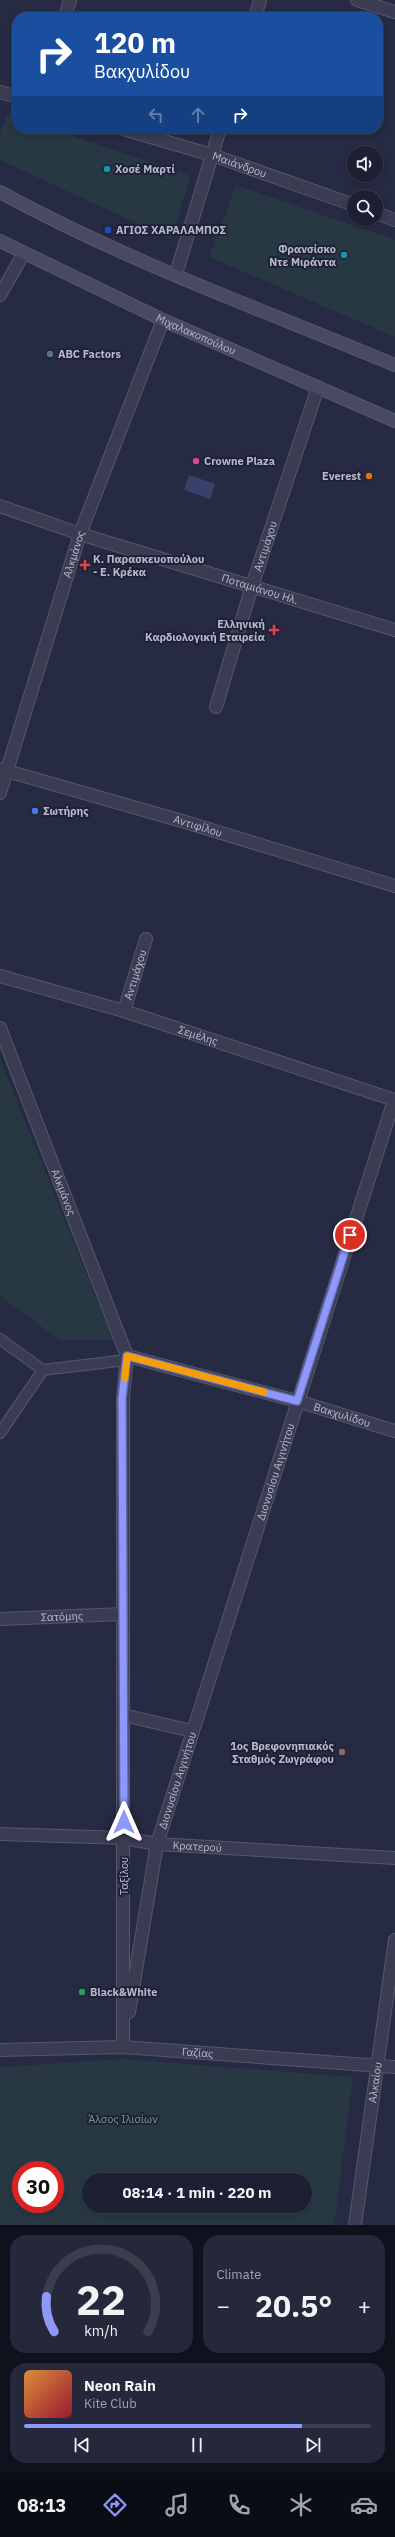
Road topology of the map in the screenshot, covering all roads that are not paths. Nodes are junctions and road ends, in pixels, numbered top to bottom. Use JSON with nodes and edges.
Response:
{"nodes":[{"id":1,"x":70,"y":0,"type":"edge"},
{"id":2,"x":260,"y":0,"type":"edge"},
{"id":3,"x":357,"y":0,"type":"edge"},
{"id":4,"x":66,"y":12,"type":"edge"},
{"id":5,"x":256,"y":12,"type":"edge"},
{"id":6,"x":395,"y":12,"type":"edge"},
{"id":7,"x":0,"y":92,"type":"edge"},
{"id":8,"x":12,"y":96,"type":"edge"},
{"id":9,"x":140,"y":134,"type":"edge"},
{"id":10,"x":218,"y":134,"type":"edge"},
{"id":11,"x":212,"y":155,"type":"junction"},
{"id":12,"x":0,"y":192,"type":"edge"},
{"id":13,"x":347,"y":203,"type":"edge"},
{"id":14,"x":383,"y":216,"type":"edge"},
{"id":15,"x":395,"y":220,"type":"edge"},
{"id":16,"x":0,"y":241,"type":"edge"},
{"id":17,"x":24,"y":253,"type":"junction"},
{"id":18,"x":176,"y":274,"type":"junction"},
{"id":19,"x":0,"y":294,"type":"edge"},
{"id":20,"x":162,"y":320,"type":"junction"},
{"id":21,"x":395,"y":365,"type":"edge"},
{"id":22,"x":318,"y":387,"type":"junction"},
{"id":23,"x":395,"y":421,"type":"edge"},
{"id":24,"x":0,"y":506,"type":"edge"},
{"id":25,"x":80,"y":534,"type":"junction"},
{"id":26,"x":252,"y":586,"type":"junction"},
{"id":27,"x":395,"y":630,"type":"edge"},
{"id":28,"x":216,"y":707,"type":"dead end"},
{"id":29,"x":4,"y":770,"type":"edge"},
{"id":30,"x":0,"y":793,"type":"edge"},
{"id":31,"x":395,"y":886,"type":"edge"},
{"id":32,"x":146,"y":939,"type":"dead end"},
{"id":33,"x":0,"y":976,"type":"edge"},
{"id":34,"x":124,"y":1011,"type":"junction"},
{"id":35,"x":0,"y":1028,"type":"edge"},
{"id":36,"x":394,"y":1100,"type":"edge"},
{"id":37,"x":0,"y":1339,"type":"edge"},
{"id":38,"x":127,"y":1358,"type":"junction"},
{"id":39,"x":43,"y":1370,"type":"junction"},
{"id":40,"x":297,"y":1401,"type":"junction"},
{"id":41,"x":395,"y":1431,"type":"edge"},
{"id":42,"x":0,"y":1433,"type":"edge"},
{"id":43,"x":123,"y":1614,"type":"junction"},
{"id":44,"x":0,"y":1619,"type":"edge"},
{"id":45,"x":123,"y":1715,"type":"junction"},
{"id":46,"x":192,"y":1732,"type":"junction"},
{"id":47,"x":0,"y":1834,"type":"edge"},
{"id":48,"x":124,"y":1838,"type":"junction"},
{"id":49,"x":157,"y":1844,"type":"junction"},
{"id":50,"x":395,"y":1858,"type":"edge"},
{"id":51,"x":395,"y":1940,"type":"edge"},
{"id":52,"x":123,"y":2047,"type":"junction"},
{"id":53,"x":0,"y":2050,"type":"edge"},
{"id":54,"x":378,"y":2066,"type":"junction"},
{"id":55,"x":395,"y":2067,"type":"edge"},
{"id":56,"x":355,"y":2225,"type":"edge"}],
"edges":[{"from":1,"to":4,"type":"street"},
{"from":2,"to":5,"type":"street"},
{"from":3,"to":6,"type":"street"},
{"from":7,"to":8,"type":"street"},
{"from":9,"to":11,"type":"street","name":"Μαιάνδρου"},
{"from":10,"to":11,"type":"street"},
{"from":11,"to":13,"type":"street","name":"Μαιάνδρου"},
{"from":11,"to":18,"type":"street"},
{"from":12,"to":18,"type":"main road"},
{"from":14,"to":15,"type":"street"},
{"from":16,"to":17,"type":"main road","name":"Μιχαλακοπούλου"},
{"from":17,"to":19,"type":"street"},
{"from":17,"to":20,"type":"main road","name":"Μιχαλακοπούλου"},
{"from":18,"to":21,"type":"main road"},
{"from":20,"to":22,"type":"main road","name":"Μιχαλακοπούλου"},
{"from":20,"to":25,"type":"street","name":"Αλκμάνος"},
{"from":22,"to":23,"type":"main road","name":"Μιχαλακοπούλου"},
{"from":22,"to":26,"type":"street","name":"Αντιμάχου"},
{"from":24,"to":25,"type":"street","name":"Ποταμιάνου Ηλ."},
{"from":25,"to":26,"type":"street","name":"Ποταμιάνου Ηλ."},
{"from":25,"to":29,"type":"street","name":"Αλκμάνος"},
{"from":26,"to":27,"type":"street","name":"Ποταμιάνου Ηλ."},
{"from":26,"to":28,"type":"street","name":"Αντιμάχου"},
{"from":29,"to":30,"type":"street","name":"Αλκμάνος"},
{"from":29,"to":31,"type":"street","name":"Αντιφίλου"},
{"from":32,"to":34,"type":"street","name":"Αντιμάχου"},
{"from":33,"to":34,"type":"street","name":"Σεμέλης"},
{"from":34,"to":36,"type":"street","name":"Σεμέλης"},
{"from":35,"to":38,"type":"street","name":"Αλκμάνος"},
{"from":36,"to":40,"type":"street","name":"Διονυσίου Αιγινήτου"},
{"from":37,"to":39,"type":"lane"},
{"from":38,"to":39,"type":"lane"},
{"from":38,"to":40,"type":"street","name":"Βακχυλίδου"},
{"from":38,"to":43,"type":"street","name":"Ταξίλου"},
{"from":39,"to":42,"type":"lane"},
{"from":40,"to":41,"type":"street","name":"Βακχυλίδου"},
{"from":40,"to":46,"type":"street","name":"Διονυσίου Αιγινήτου"},
{"from":43,"to":44,"type":"street","name":"Σατόμης"},
{"from":43,"to":45,"type":"street","name":"Ταξίλου"},
{"from":45,"to":46,"type":"street"},
{"from":45,"to":48,"type":"street","name":"Ταξίλου"},
{"from":46,"to":49,"type":"street","name":"Διονυσίου Αιγινήτου"},
{"from":47,"to":48,"type":"street","name":"Κρατερού"},
{"from":48,"to":49,"type":"street","name":"Κρατερού"},
{"from":48,"to":52,"type":"street","name":"Ταξίλου"},
{"from":49,"to":50,"type":"street","name":"Κρατερού"},
{"from":49,"to":52,"type":"street"},
{"from":51,"to":54,"type":"street","name":"Αλκαίου"},
{"from":52,"to":53,"type":"street","name":"Γαζίας"},
{"from":52,"to":54,"type":"street","name":"Γαζίας"},
{"from":54,"to":55,"type":"street","name":"Γαζίας"},
{"from":54,"to":56,"type":"street","name":"Αλκαίου"}]}
